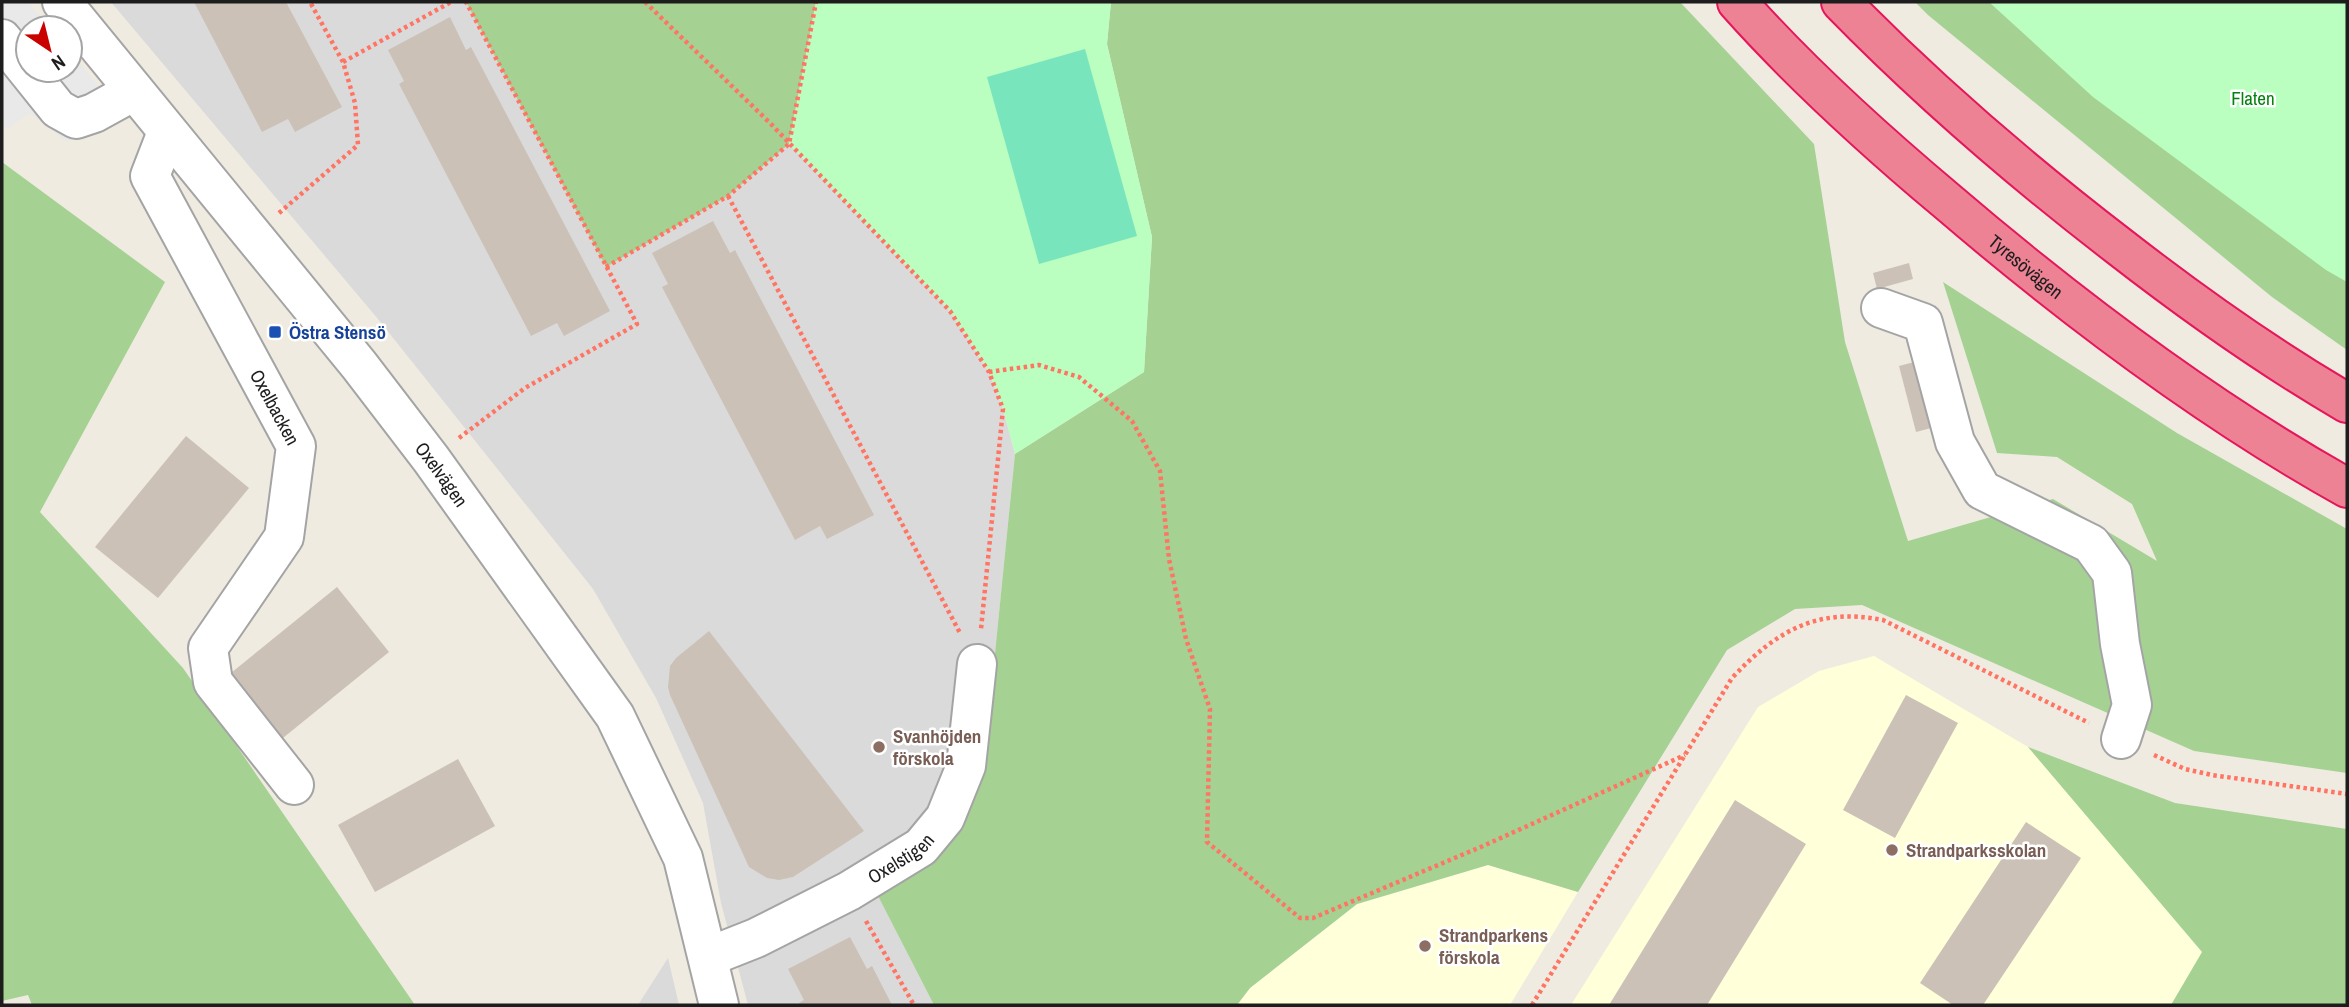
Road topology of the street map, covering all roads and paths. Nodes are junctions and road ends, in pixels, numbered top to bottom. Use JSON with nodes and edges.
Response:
{"nodes":[{"id":1,"x":62,"y":2,"type":"edge"},
{"id":2,"x":310,"y":2,"type":"edge"},
{"id":3,"x":451,"y":2,"type":"edge"},
{"id":4,"x":466,"y":2,"type":"edge"},
{"id":5,"x":645,"y":2,"type":"edge"},
{"id":6,"x":816,"y":2,"type":"edge"},
{"id":7,"x":1737,"y":2,"type":"edge"},
{"id":8,"x":1841,"y":2,"type":"edge"},
{"id":9,"x":2,"y":39,"type":"edge"},
{"id":10,"x":343,"y":62,"type":"junction"},
{"id":11,"x":134,"y":91,"type":"junction"},
{"id":12,"x":167,"y":132,"type":"junction"},
{"id":13,"x":789,"y":144,"type":"junction"},
{"id":14,"x":728,"y":196,"type":"junction"},
{"id":15,"x":252,"y":236,"type":"junction"},
{"id":16,"x":606,"y":267,"type":"junction"},
{"id":17,"x":1881,"y":308,"type":"dead end"},
{"id":18,"x":989,"y":372,"type":"junction"},
{"id":19,"x":2347,"y":403,"type":"edge"},
{"id":20,"x":431,"y":459,"type":"junction"},
{"id":21,"x":2347,"y":488,"type":"edge"},
{"id":22,"x":977,"y":664,"type":"junction"},
{"id":23,"x":2121,"y":739,"type":"junction"},
{"id":24,"x":1685,"y":755,"type":"junction"},
{"id":25,"x":294,"y":785,"type":"dead end"},
{"id":26,"x":2347,"y":794,"type":"edge"},
{"id":27,"x":849,"y":891,"type":"junction"},
{"id":28,"x":708,"y":957,"type":"junction"},
{"id":29,"x":718,"y":1005,"type":"edge"},
{"id":30,"x":914,"y":1005,"type":"edge"},
{"id":31,"x":1532,"y":1005,"type":"edge"}],
"edges":[{"from":1,"to":11,"type":"street","name":"Oxelvägen"},
{"from":2,"to":10,"type":"path"},
{"from":3,"to":10,"type":"path"},
{"from":4,"to":16,"type":"path"},
{"from":5,"to":13,"type":"path"},
{"from":6,"to":13,"type":"path"},
{"from":7,"to":21,"type":"highway","name":"Tyresövägen"},
{"from":8,"to":19,"type":"highway"},
{"from":9,"to":11,"type":"street"},
{"from":10,"to":15,"type":"path"},
{"from":11,"to":12,"type":"street","name":"Oxelvägen"},
{"from":12,"to":15,"type":"street","name":"Oxelvägen"},
{"from":12,"to":25,"type":"street","name":"Oxelbacken"},
{"from":13,"to":14,"type":"path"},
{"from":13,"to":18,"type":"path"},
{"from":14,"to":16,"type":"path"},
{"from":14,"to":22,"type":"path"},
{"from":15,"to":20,"type":"street","name":"Oxelvägen"},
{"from":16,"to":20,"type":"path"},
{"from":17,"to":23,"type":"street"},
{"from":18,"to":22,"type":"path"},
{"from":18,"to":24,"type":"path"},
{"from":20,"to":28,"type":"street","name":"Oxelvägen"},
{"from":22,"to":27,"type":"street","name":"Oxelstigen"},
{"from":23,"to":24,"type":"path"},
{"from":23,"to":26,"type":"path"},
{"from":24,"to":31,"type":"path"},
{"from":27,"to":28,"type":"street","name":"Oxelstigen"},
{"from":27,"to":30,"type":"path"},
{"from":28,"to":29,"type":"street","name":"Oxelvägen"}]}
